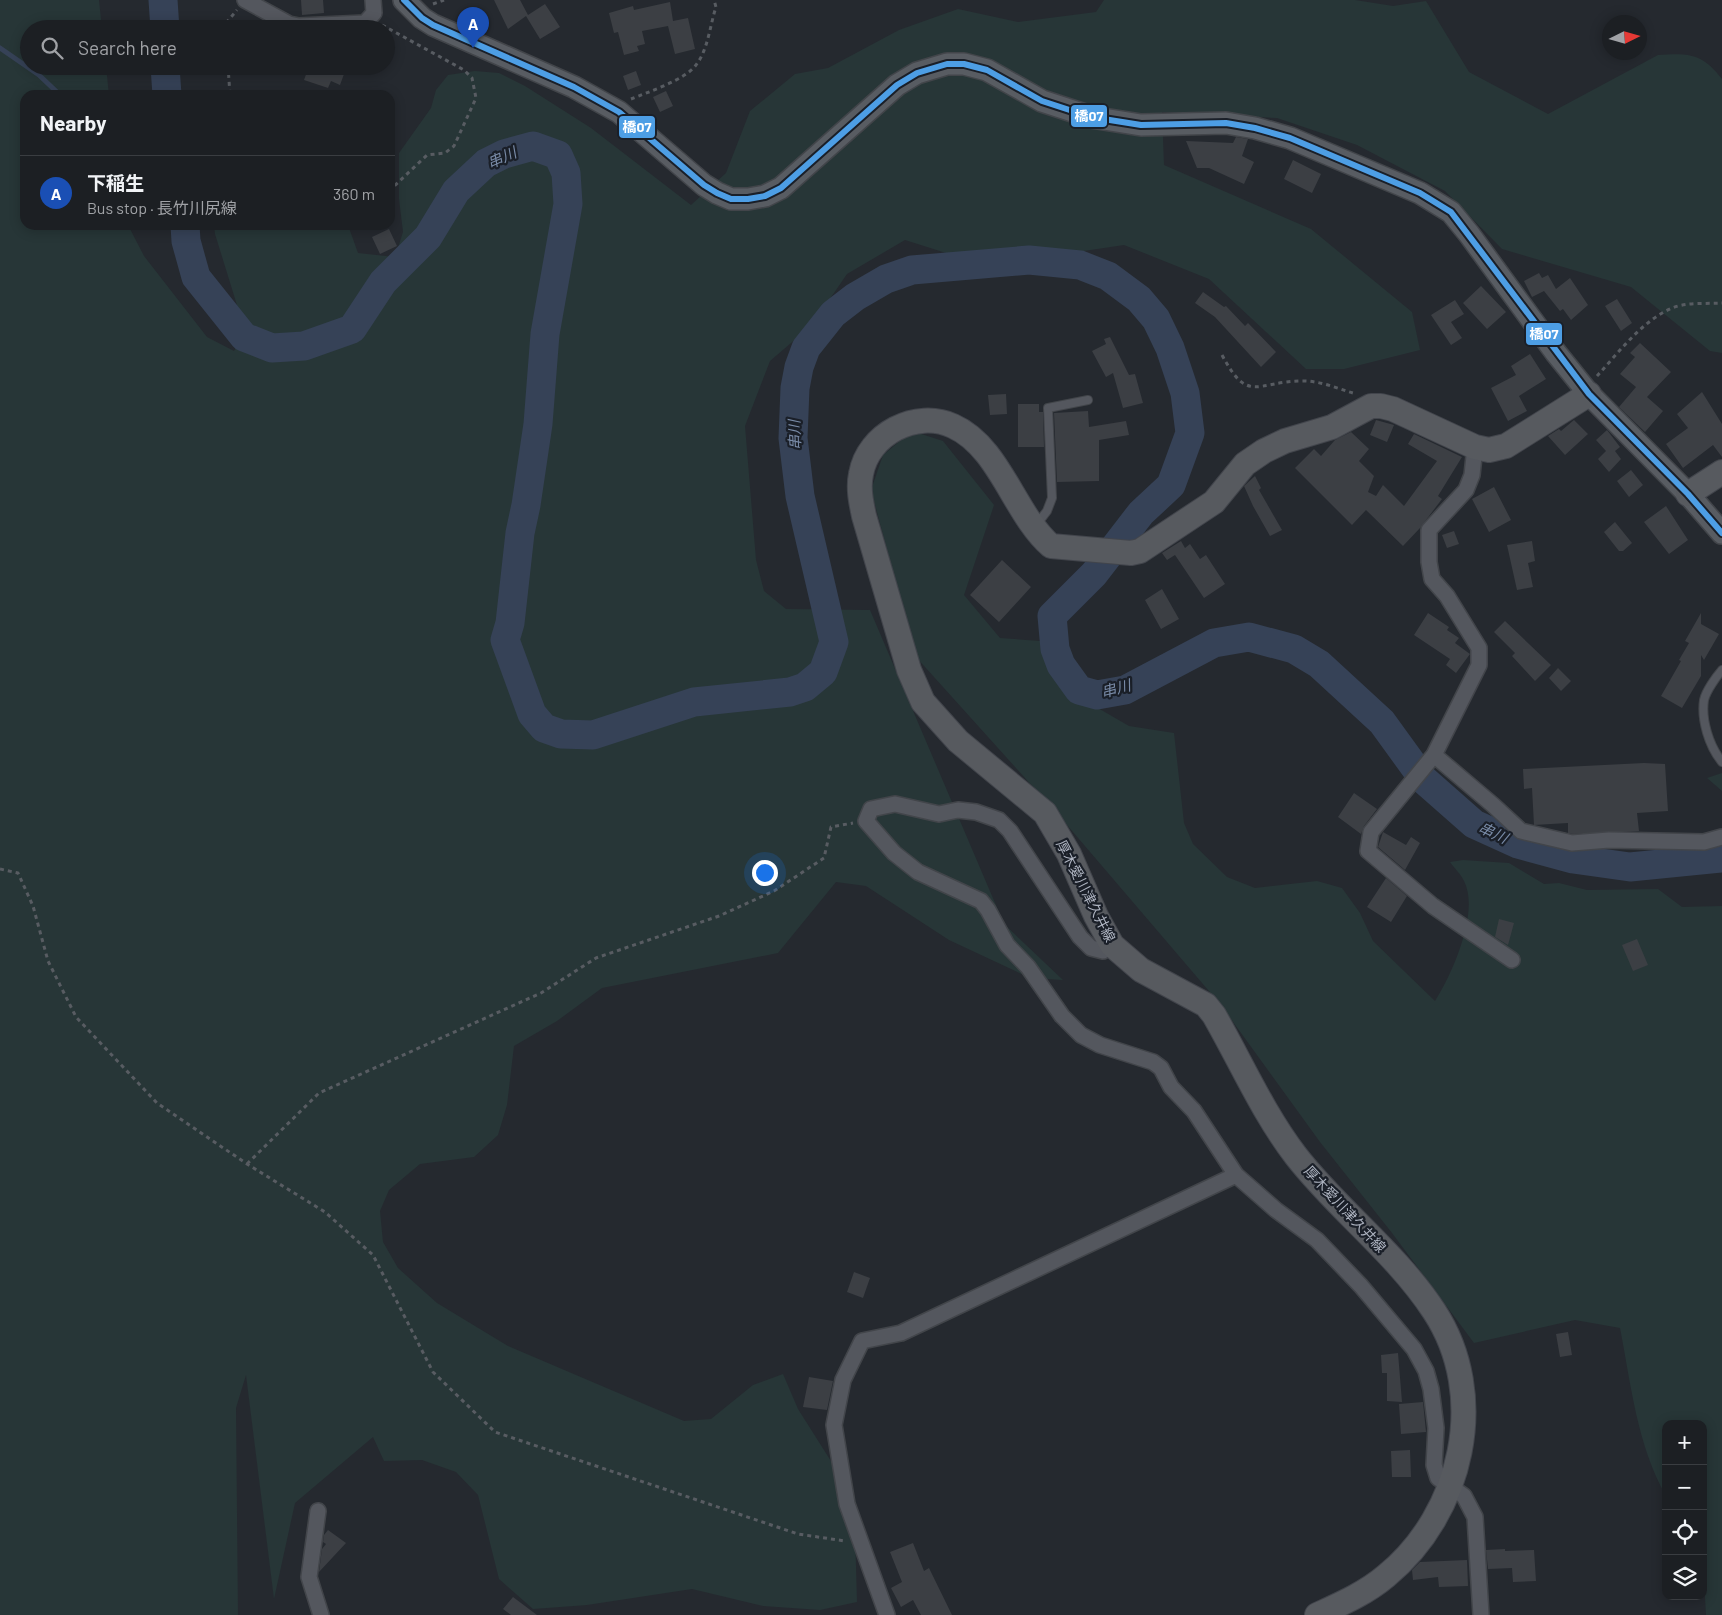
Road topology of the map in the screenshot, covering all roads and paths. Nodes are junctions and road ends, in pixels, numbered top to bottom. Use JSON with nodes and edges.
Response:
{"nodes":[{"id":1,"x":373,"y":0,"type":"edge"},
{"id":2,"x":404,"y":0,"type":"edge"},
{"id":3,"x":714,"y":0,"type":"edge"},
{"id":4,"x":242,"y":4,"type":"edge"},
{"id":5,"x":371,"y":18,"type":"junction"},
{"id":6,"x":229,"y":20,"type":"edge"},
{"id":7,"x":280,"y":20,"type":"edge"},
{"id":8,"x":368,"y":20,"type":"edge"},
{"id":9,"x":375,"y":20,"type":"edge"},
{"id":10,"x":395,"y":31,"type":"edge"},
{"id":11,"x":229,"y":75,"type":"edge"},
{"id":12,"x":230,"y":90,"type":"edge"},
{"id":13,"x":619,"y":112,"type":"junction"},
{"id":14,"x":395,"y":185,"type":"edge"},
{"id":15,"x":1722,"y":303,"type":"edge"},
{"id":16,"x":1222,"y":355,"type":"dead end"},
{"id":17,"x":1589,"y":394,"type":"junction"},
{"id":18,"x":1088,"y":400,"type":"dead end"},
{"id":19,"x":1371,"y":406,"type":"junction"},
{"id":20,"x":1475,"y":448,"type":"junction"},
{"id":21,"x":1722,"y":472,"type":"edge"},
{"id":22,"x":1688,"y":494,"type":"junction"},
{"id":23,"x":1034,"y":528,"type":"junction"},
{"id":24,"x":1722,"y":533,"type":"edge"},
{"id":25,"x":1722,"y":670,"type":"edge"},
{"id":26,"x":1434,"y":755,"type":"junction"},
{"id":27,"x":1722,"y":762,"type":"edge"},
{"id":28,"x":866,"y":821,"type":"junction"},
{"id":29,"x":1722,"y":837,"type":"edge"},
{"id":30,"x":0,"y":869,"type":"edge"},
{"id":31,"x":1112,"y":945,"type":"junction"},
{"id":32,"x":1512,"y":960,"type":"dead end"},
{"id":33,"x":248,"y":1164,"type":"junction"},
{"id":34,"x":1236,"y":1175,"type":"junction"},
{"id":35,"x":1452,"y":1486,"type":"junction"},
{"id":36,"x":318,"y":1511,"type":"dead end"},
{"id":37,"x":862,"y":1543,"type":"junction"},
{"id":38,"x":321,"y":1615,"type":"edge"},
{"id":39,"x":887,"y":1615,"type":"edge"},
{"id":40,"x":1317,"y":1615,"type":"edge"},
{"id":41,"x":1480,"y":1615,"type":"edge"}],
"edges":[{"from":1,"to":5,"type":"street"},
{"from":2,"to":13,"type":"main road"},
{"from":3,"to":13,"type":"path"},
{"from":4,"to":6,"type":"path"},
{"from":4,"to":7,"type":"street"},
{"from":5,"to":8,"type":"street"},
{"from":5,"to":9,"type":"path"},
{"from":10,"to":14,"type":"path"},
{"from":11,"to":12,"type":"path"},
{"from":13,"to":17,"type":"main road"},
{"from":15,"to":17,"type":"path"},
{"from":16,"to":19,"type":"path"},
{"from":17,"to":20,"type":"main road"},
{"from":17,"to":22,"type":"main road"},
{"from":18,"to":23,"type":"lane"},
{"from":19,"to":20,"type":"main road"},
{"from":19,"to":23,"type":"main road","name":"厚木愛川津久井線"},
{"from":20,"to":26,"type":"street"},
{"from":21,"to":22,"type":"main road"},
{"from":22,"to":24,"type":"main road"},
{"from":23,"to":31,"type":"main road","name":"厚木愛川津久井線"},
{"from":25,"to":27,"type":"lane"},
{"from":26,"to":29,"type":"street"},
{"from":26,"to":32,"type":"street"},
{"from":28,"to":31,"type":"street"},
{"from":28,"to":33,"type":"path"},
{"from":28,"to":34,"type":"street"},
{"from":30,"to":33,"type":"path"},
{"from":31,"to":35,"type":"main road","name":"厚木愛川津久井線"},
{"from":33,"to":37,"type":"path"},
{"from":34,"to":35,"type":"street"},
{"from":34,"to":37,"type":"street"},
{"from":35,"to":40,"type":"main road","name":"厚木愛川津久井線"},
{"from":35,"to":41,"type":"street"},
{"from":36,"to":38,"type":"street"},
{"from":37,"to":39,"type":"street"}]}
